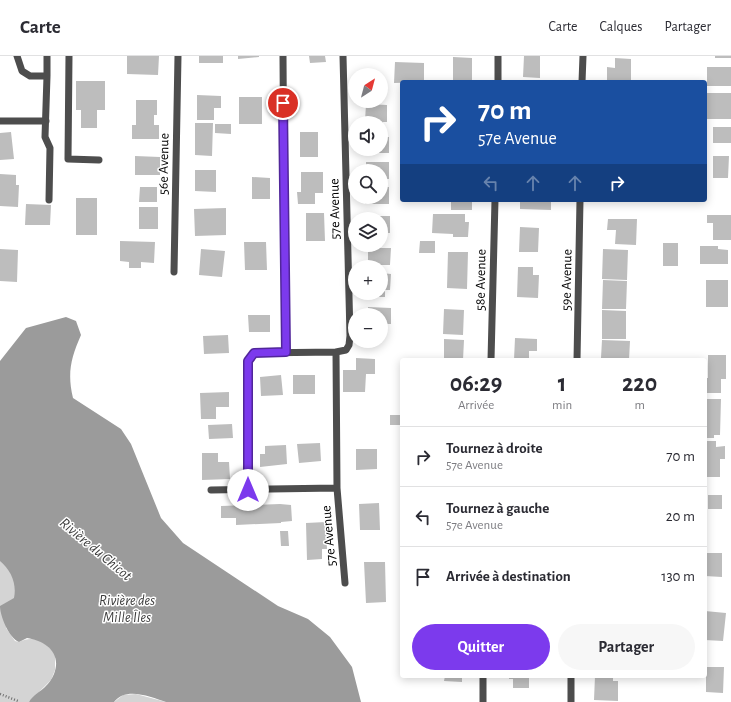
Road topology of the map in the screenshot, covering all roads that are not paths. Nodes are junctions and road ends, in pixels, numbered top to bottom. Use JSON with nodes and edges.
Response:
{"nodes":[{"id":1,"x":17,"y":56,"type":"edge"},
{"id":2,"x":47,"y":56,"type":"edge"},
{"id":3,"x":69,"y":56,"type":"edge"},
{"id":4,"x":178,"y":56,"type":"edge"},
{"id":5,"x":282,"y":56,"type":"edge"},
{"id":6,"x":343,"y":56,"type":"edge"},
{"id":7,"x":498,"y":56,"type":"edge"},
{"id":8,"x":583,"y":56,"type":"edge"},
{"id":9,"x":47,"y":76,"type":"junction"},
{"id":10,"x":498,"y":80,"type":"edge"},
{"id":11,"x":582,"y":80,"type":"edge"},
{"id":12,"x":46,"y":120,"type":"junction"},
{"id":13,"x":0,"y":121,"type":"edge"},
{"id":14,"x":99,"y":160,"type":"dead end"},
{"id":15,"x":50,"y":200,"type":"dead end"},
{"id":16,"x":495,"y":202,"type":"edge"},
{"id":17,"x":580,"y":202,"type":"edge"},
{"id":18,"x":174,"y":272,"type":"dead end"},
{"id":19,"x":286,"y":352,"type":"junction"},
{"id":20,"x":336,"y":352,"type":"junction"},
{"id":21,"x":491,"y":358,"type":"edge"},
{"id":22,"x":577,"y":358,"type":"edge"},
{"id":23,"x":337,"y":488,"type":"junction"},
{"id":24,"x":211,"y":490,"type":"dead end"},
{"id":25,"x":248,"y":490,"type":"junction"},
{"id":26,"x":346,"y":583,"type":"dead end"},
{"id":27,"x":483,"y":678,"type":"edge"},
{"id":28,"x":571,"y":678,"type":"edge"},
{"id":29,"x":483,"y":702,"type":"edge"},
{"id":30,"x":571,"y":702,"type":"edge"}],
"edges":[{"from":1,"to":9,"type":"street"},
{"from":2,"to":9,"type":"street"},
{"from":3,"to":14,"type":"street"},
{"from":4,"to":18,"type":"street","name":"56e Avenue"},
{"from":5,"to":19,"type":"street"},
{"from":6,"to":20,"type":"street","name":"57e Avenue"},
{"from":7,"to":10,"type":"street"},
{"from":8,"to":11,"type":"street"},
{"from":9,"to":12,"type":"street"},
{"from":12,"to":13,"type":"street"},
{"from":12,"to":15,"type":"street"},
{"from":16,"to":21,"type":"street","name":"58e Avenue"},
{"from":17,"to":22,"type":"street","name":"59e Avenue"},
{"from":19,"to":20,"type":"street"},
{"from":19,"to":25,"type":"street"},
{"from":20,"to":23,"type":"street","name":"57e Avenue"},
{"from":23,"to":25,"type":"street","name":"57e Avenue"},
{"from":23,"to":26,"type":"street","name":"57e Avenue"},
{"from":24,"to":25,"type":"street","name":"57e Avenue"},
{"from":27,"to":29,"type":"street"},
{"from":28,"to":30,"type":"street"}]}
